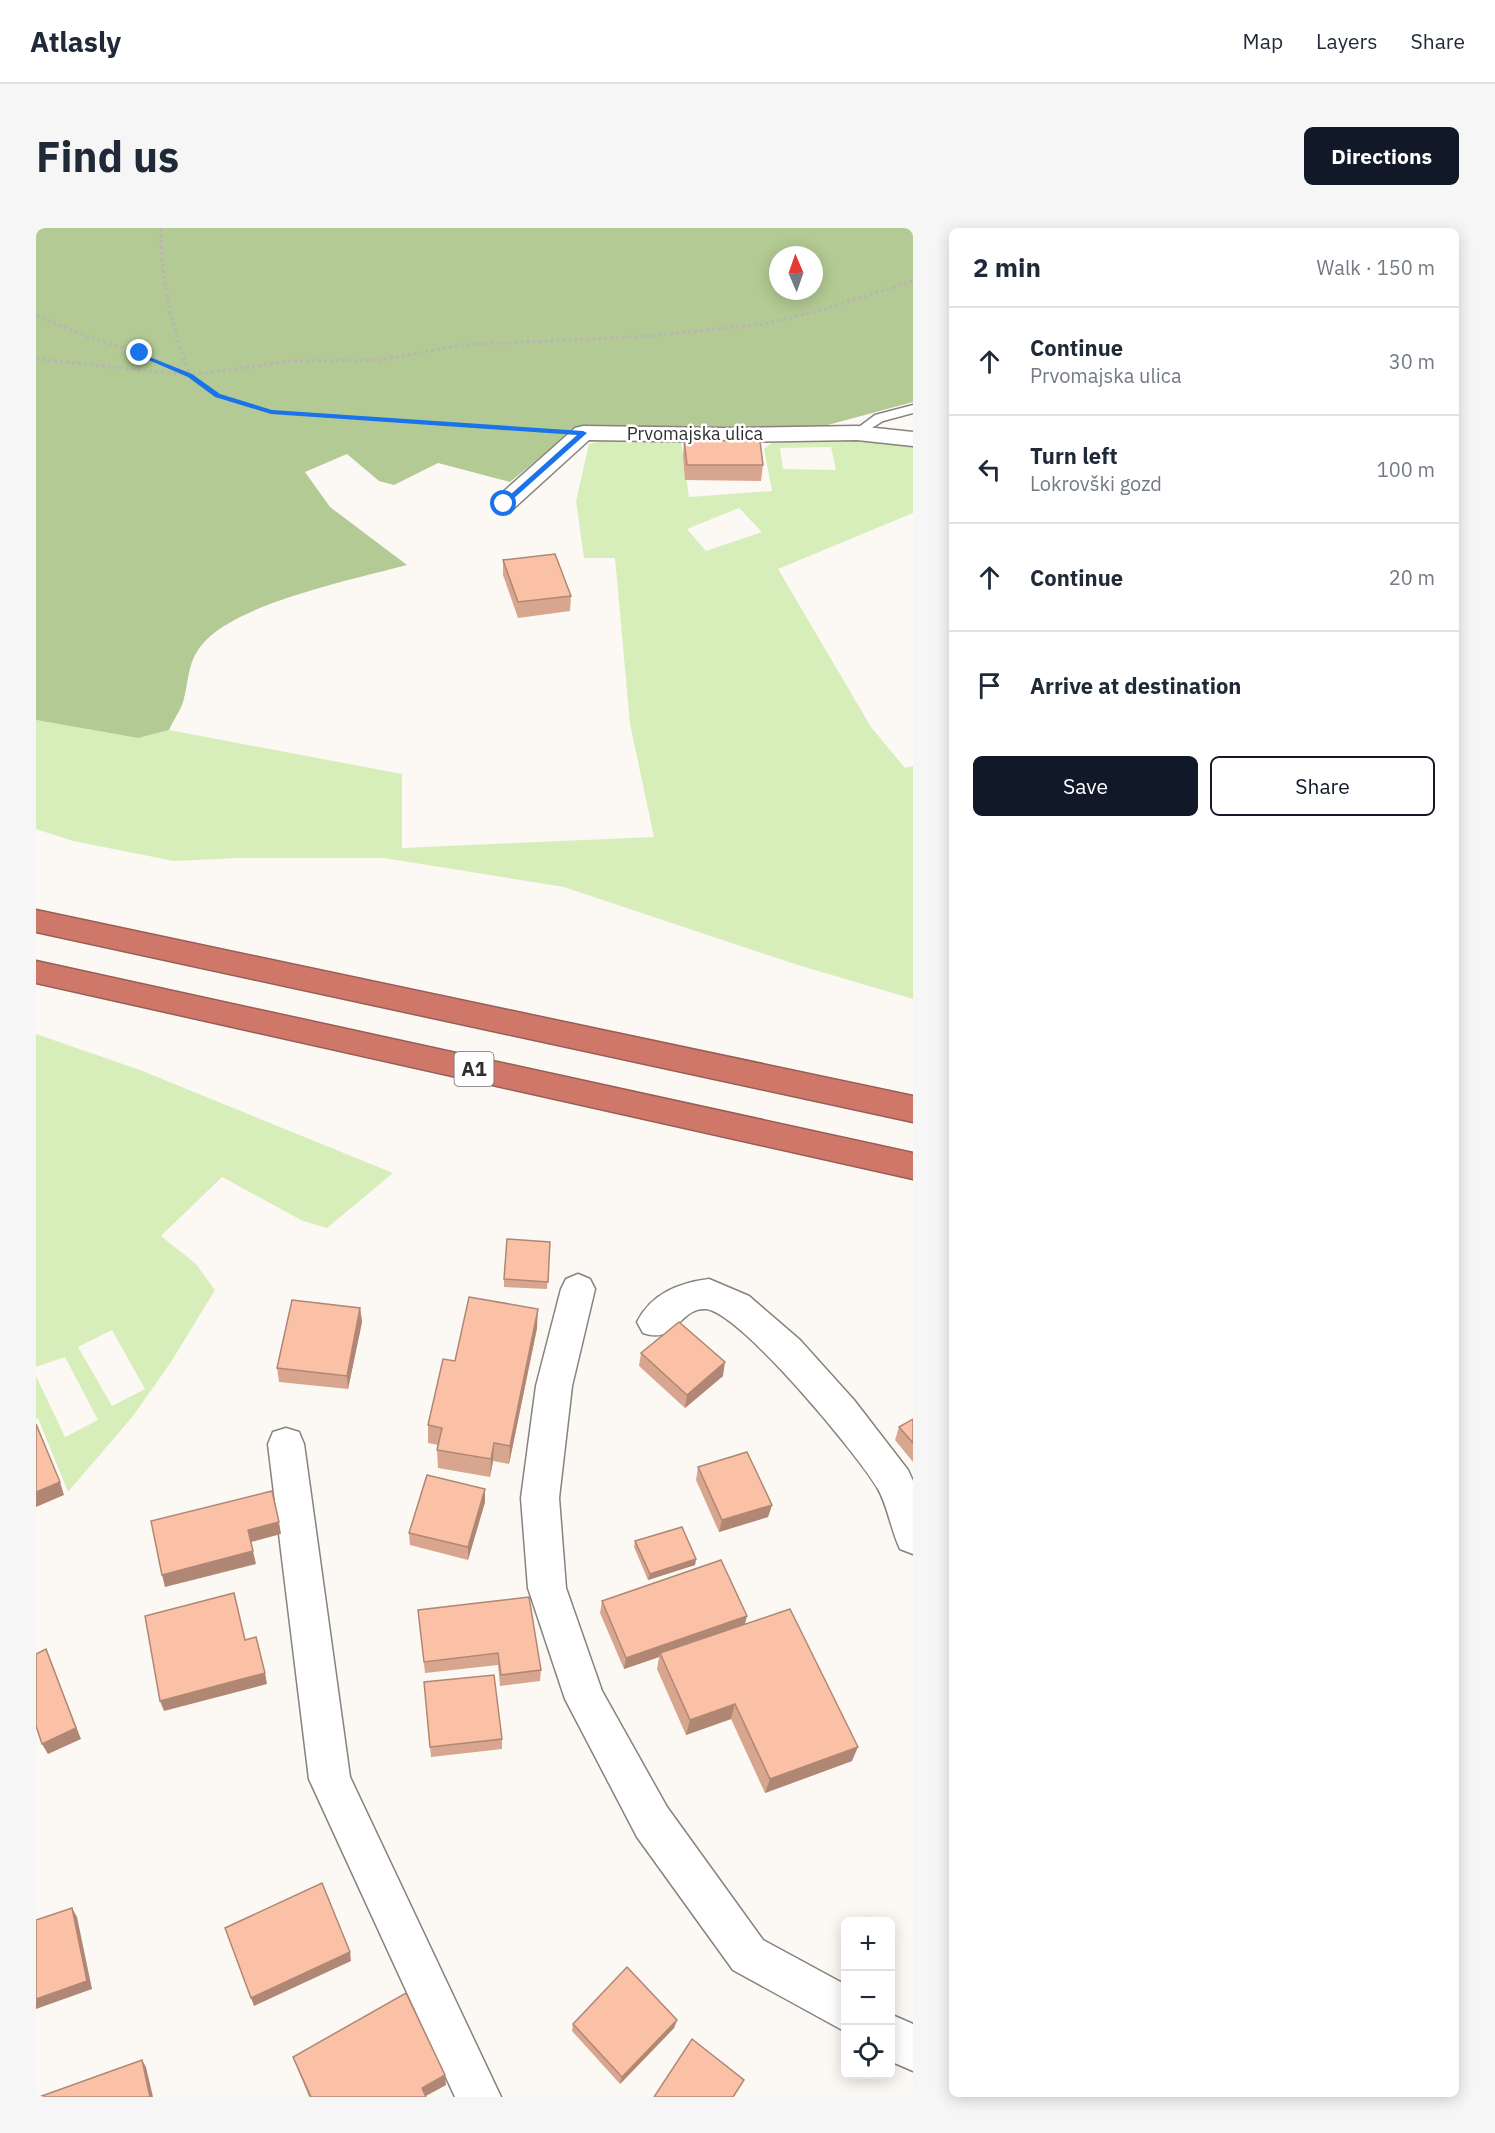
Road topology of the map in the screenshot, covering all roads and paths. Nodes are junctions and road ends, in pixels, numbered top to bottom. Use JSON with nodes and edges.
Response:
{"nodes":[{"id":1,"x":161,"y":228,"type":"edge"},
{"id":2,"x":913,"y":281,"type":"edge"},
{"id":3,"x":36,"y":316,"type":"edge"},
{"id":4,"x":36,"y":359,"type":"edge"},
{"id":5,"x":190,"y":375,"type":"junction"},
{"id":6,"x":913,"y":409,"type":"edge"},
{"id":7,"x":583,"y":433,"type":"junction"},
{"id":8,"x":857,"y":433,"type":"junction"},
{"id":9,"x":913,"y":439,"type":"edge"},
{"id":10,"x":504,"y":504,"type":"dead end"},
{"id":11,"x":36,"y":921,"type":"edge"},
{"id":12,"x":36,"y":972,"type":"edge"},
{"id":13,"x":913,"y":1109,"type":"edge"},
{"id":14,"x":913,"y":1166,"type":"edge"},
{"id":15,"x":578,"y":1289,"type":"dead end"},
{"id":16,"x":655,"y":1322,"type":"dead end"},
{"id":17,"x":286,"y":1444,"type":"dead end"},
{"id":18,"x":913,"y":1537,"type":"edge"},
{"id":19,"x":841,"y":2007,"type":"edge"},
{"id":20,"x":895,"y":2038,"type":"edge"},
{"id":21,"x":913,"y":2049,"type":"edge"},
{"id":22,"x":478,"y":2097,"type":"edge"}],
"edges":[{"from":1,"to":5,"type":"path"},
{"from":2,"to":5,"type":"path"},
{"from":3,"to":5,"type":"path"},
{"from":4,"to":5,"type":"path"},
{"from":5,"to":7,"type":"path"},
{"from":6,"to":8,"type":"lane"},
{"from":7,"to":8,"type":"street","name":"Prvomajska ulica"},
{"from":7,"to":10,"type":"street"},
{"from":8,"to":9,"type":"street","name":"Prvomajska ulica"},
{"from":11,"to":13,"type":"highway","number":"A1"},
{"from":12,"to":14,"type":"highway","number":"A1"},
{"from":15,"to":19,"type":"street"},
{"from":16,"to":18,"type":"street"},
{"from":17,"to":22,"type":"street"},
{"from":20,"to":21,"type":"street"}]}
